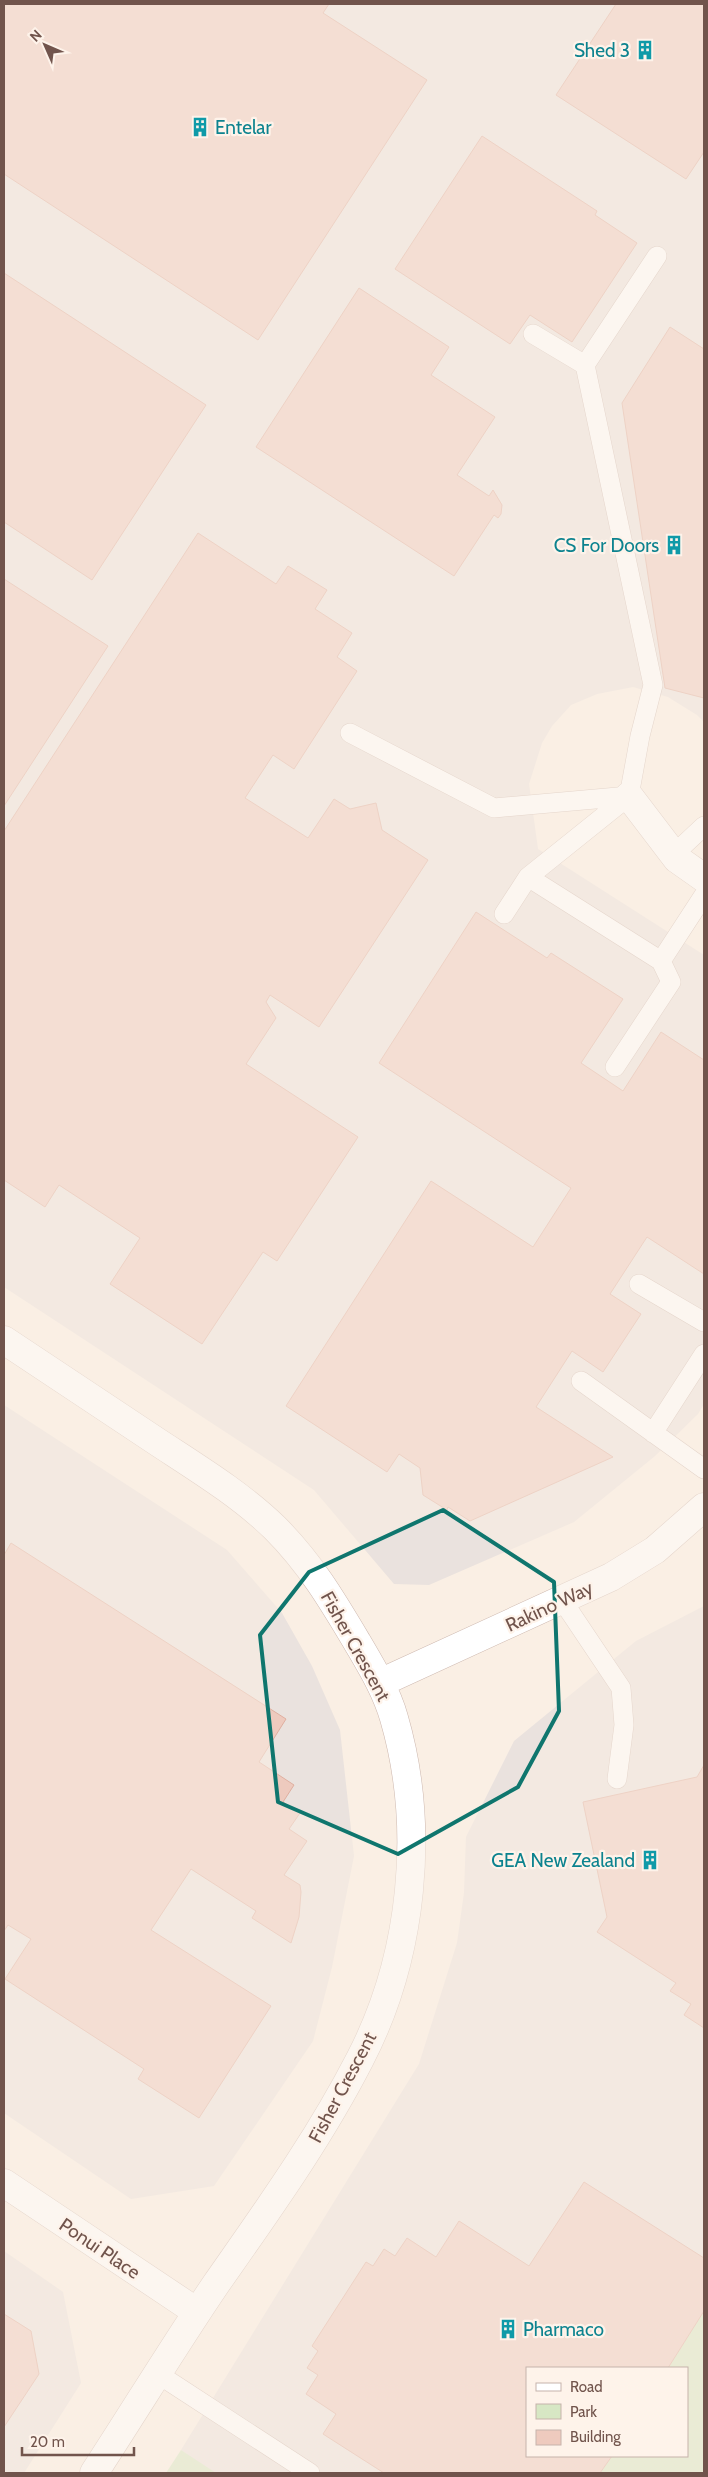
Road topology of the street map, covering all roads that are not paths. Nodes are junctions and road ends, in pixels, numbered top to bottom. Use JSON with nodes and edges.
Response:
{"nodes":[{"id":1,"x":657,"y":256,"type":"dead end"},
{"id":2,"x":533,"y":334,"type":"dead end"},
{"id":3,"x":585,"y":365,"type":"junction"},
{"id":4,"x":350,"y":733,"type":"dead end"},
{"id":5,"x":629,"y":796,"type":"junction"},
{"id":6,"x":704,"y":826,"type":"edge"},
{"id":7,"x":673,"y":855,"type":"junction"},
{"id":8,"x":528,"y":877,"type":"junction"},
{"id":9,"x":704,"y":878,"type":"edge"},
{"id":10,"x":704,"y":895,"type":"edge"},
{"id":11,"x":504,"y":914,"type":"dead end"},
{"id":12,"x":661,"y":962,"type":"junction"},
{"id":13,"x":615,"y":1067,"type":"dead end"},
{"id":14,"x":639,"y":1284,"type":"dead end"},
{"id":15,"x":704,"y":1322,"type":"edge"},
{"id":16,"x":4,"y":1340,"type":"edge"},
{"id":17,"x":704,"y":1354,"type":"edge"},
{"id":18,"x":581,"y":1381,"type":"dead end"},
{"id":19,"x":653,"y":1432,"type":"junction"},
{"id":20,"x":704,"y":1469,"type":"edge"},
{"id":21,"x":704,"y":1507,"type":"edge"},
{"id":22,"x":562,"y":1600,"type":"junction"},
{"id":23,"x":380,"y":1683,"type":"junction"},
{"id":24,"x":617,"y":1779,"type":"dead end"},
{"id":25,"x":4,"y":2183,"type":"edge"},
{"id":26,"x":197,"y":2312,"type":"junction"},
{"id":27,"x":158,"y":2374,"type":"junction"},
{"id":28,"x":94,"y":2473,"type":"edge"},
{"id":29,"x":310,"y":2473,"type":"edge"}],
"edges":[{"from":1,"to":3,"type":"lane"},
{"from":2,"to":3,"type":"lane"},
{"from":3,"to":5,"type":"lane"},
{"from":4,"to":5,"type":"lane"},
{"from":5,"to":7,"type":"street"},
{"from":5,"to":8,"type":"lane"},
{"from":6,"to":7,"type":"lane"},
{"from":7,"to":9,"type":"street"},
{"from":8,"to":11,"type":"lane"},
{"from":8,"to":12,"type":"lane"},
{"from":10,"to":12,"type":"lane"},
{"from":12,"to":13,"type":"lane"},
{"from":14,"to":15,"type":"lane"},
{"from":16,"to":23,"type":"street","name":"Fisher Crescent"},
{"from":17,"to":19,"type":"lane"},
{"from":18,"to":19,"type":"lane"},
{"from":19,"to":20,"type":"lane"},
{"from":21,"to":22,"type":"street","name":"Rakino Way"},
{"from":22,"to":23,"type":"street","name":"Rakino Way"},
{"from":22,"to":24,"type":"lane"},
{"from":23,"to":26,"type":"street","name":"Fisher Crescent"},
{"from":25,"to":26,"type":"street","name":"Ponui Place"},
{"from":26,"to":27,"type":"street","name":"Fisher Crescent"},
{"from":27,"to":28,"type":"street","name":"Fisher Crescent"},
{"from":27,"to":29,"type":"lane"}]}
